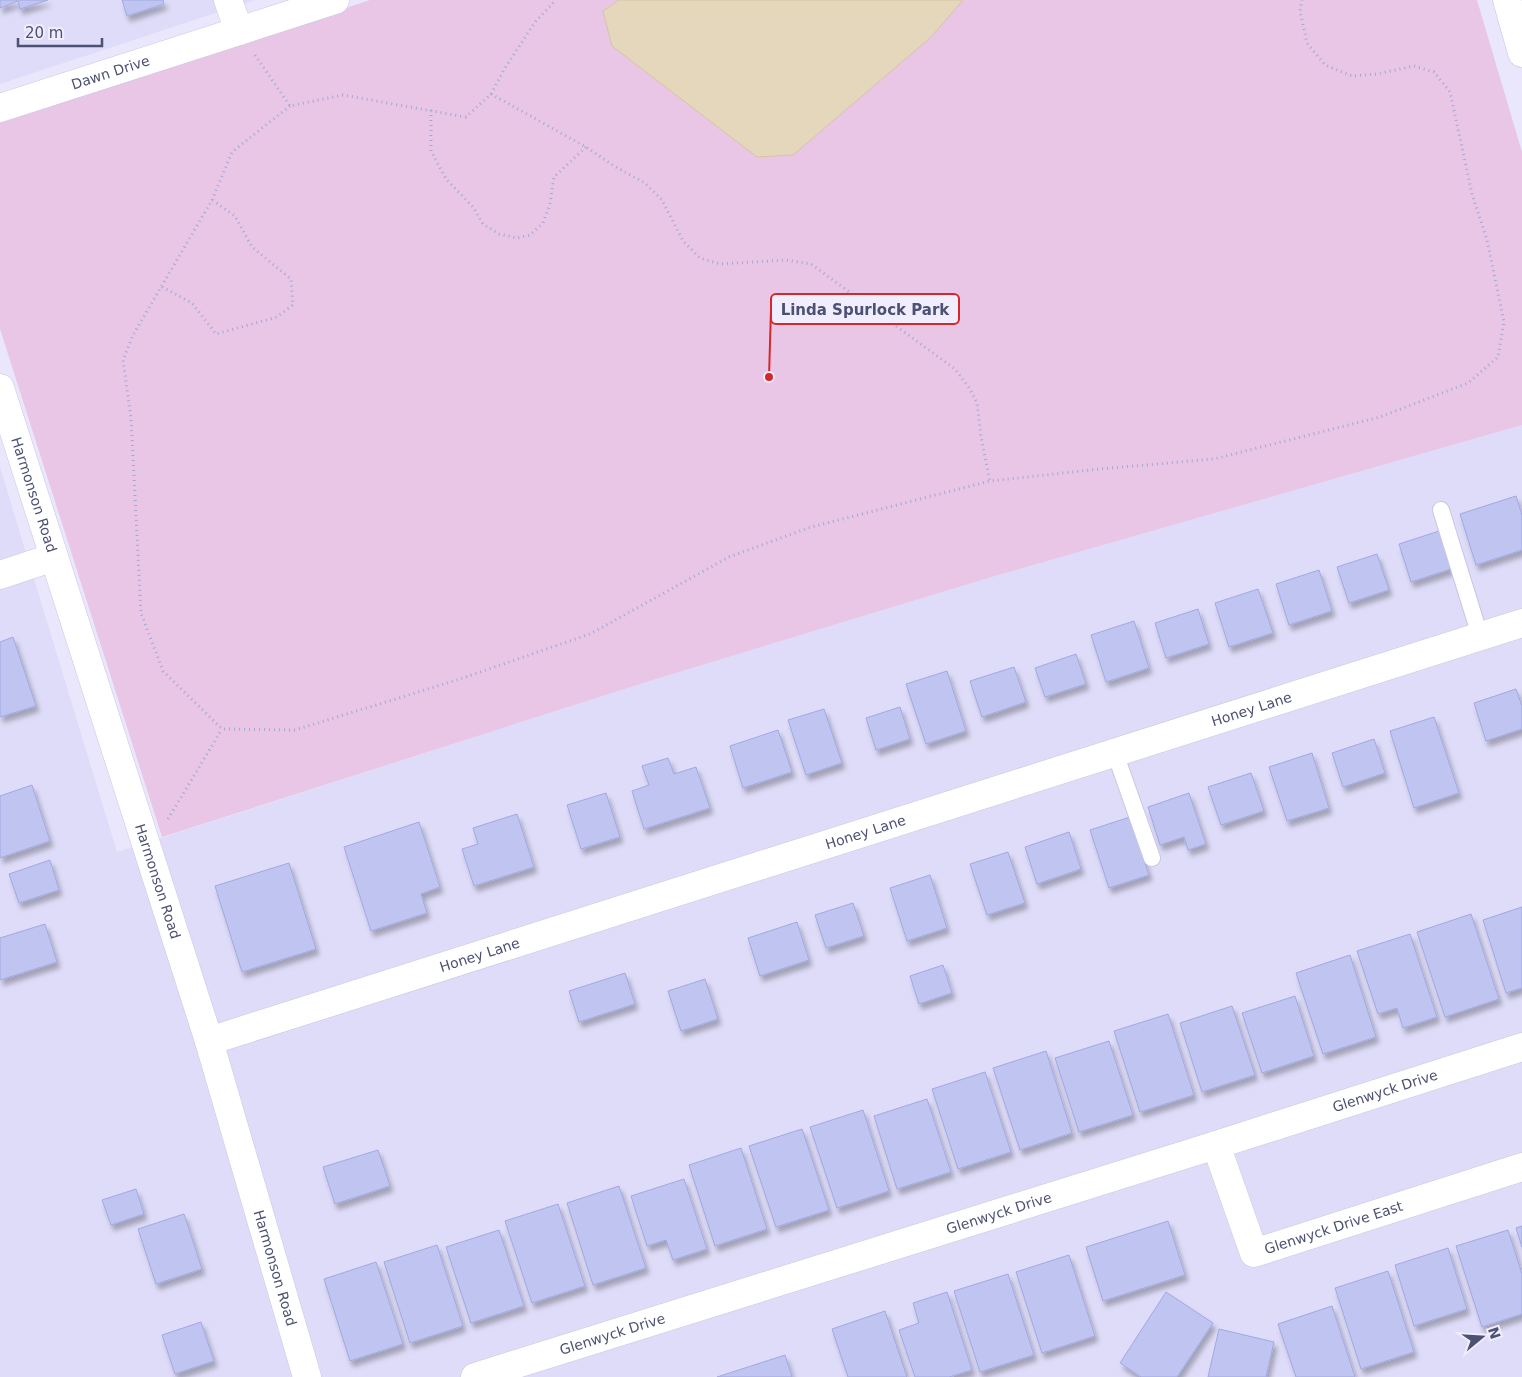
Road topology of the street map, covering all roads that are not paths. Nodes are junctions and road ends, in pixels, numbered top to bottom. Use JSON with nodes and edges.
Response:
{"nodes":[{"id":1,"x":228,"y":0,"type":"edge"},
{"id":2,"x":335,"y":0,"type":"edge"},
{"id":3,"x":1507,"y":0,"type":"edge"},
{"id":4,"x":239,"y":31,"type":"junction"},
{"id":5,"x":1522,"y":53,"type":"edge"},
{"id":6,"x":0,"y":108,"type":"edge"},
{"id":7,"x":0,"y":388,"type":"edge"},
{"id":8,"x":1441,"y":510,"type":"dead end"},
{"id":9,"x":54,"y":557,"type":"junction"},
{"id":10,"x":0,"y":575,"type":"edge"},
{"id":11,"x":1522,"y":623,"type":"edge"},
{"id":12,"x":1480,"y":636,"type":"junction"},
{"id":13,"x":1115,"y":753,"type":"junction"},
{"id":14,"x":1152,"y":858,"type":"dead end"},
{"id":15,"x":209,"y":1041,"type":"junction"},
{"id":16,"x":1522,"y":1047,"type":"edge"},
{"id":17,"x":1216,"y":1145,"type":"junction"},
{"id":18,"x":1522,"y":1167,"type":"edge"},
{"id":19,"x":307,"y":1377,"type":"edge"},
{"id":20,"x":476,"y":1377,"type":"edge"}],
"edges":[{"from":1,"to":4,"type":"street"},
{"from":2,"to":4,"type":"street","name":"Dawn Drive"},
{"from":3,"to":5,"type":"street"},
{"from":4,"to":6,"type":"street","name":"Dawn Drive"},
{"from":7,"to":9,"type":"street","name":"Harmonson Road"},
{"from":8,"to":12,"type":"lane"},
{"from":9,"to":10,"type":"street"},
{"from":9,"to":15,"type":"street","name":"Harmonson Road"},
{"from":11,"to":12,"type":"street","name":"Honey Lane"},
{"from":12,"to":13,"type":"street","name":"Honey Lane"},
{"from":13,"to":14,"type":"lane"},
{"from":13,"to":15,"type":"street","name":"Honey Lane"},
{"from":15,"to":19,"type":"street","name":"Harmonson Road"},
{"from":16,"to":17,"type":"street","name":"Glenwyck Drive"},
{"from":17,"to":18,"type":"street","name":"Glenwyck Drive East"},
{"from":17,"to":20,"type":"street","name":"Glenwyck Drive"}]}
